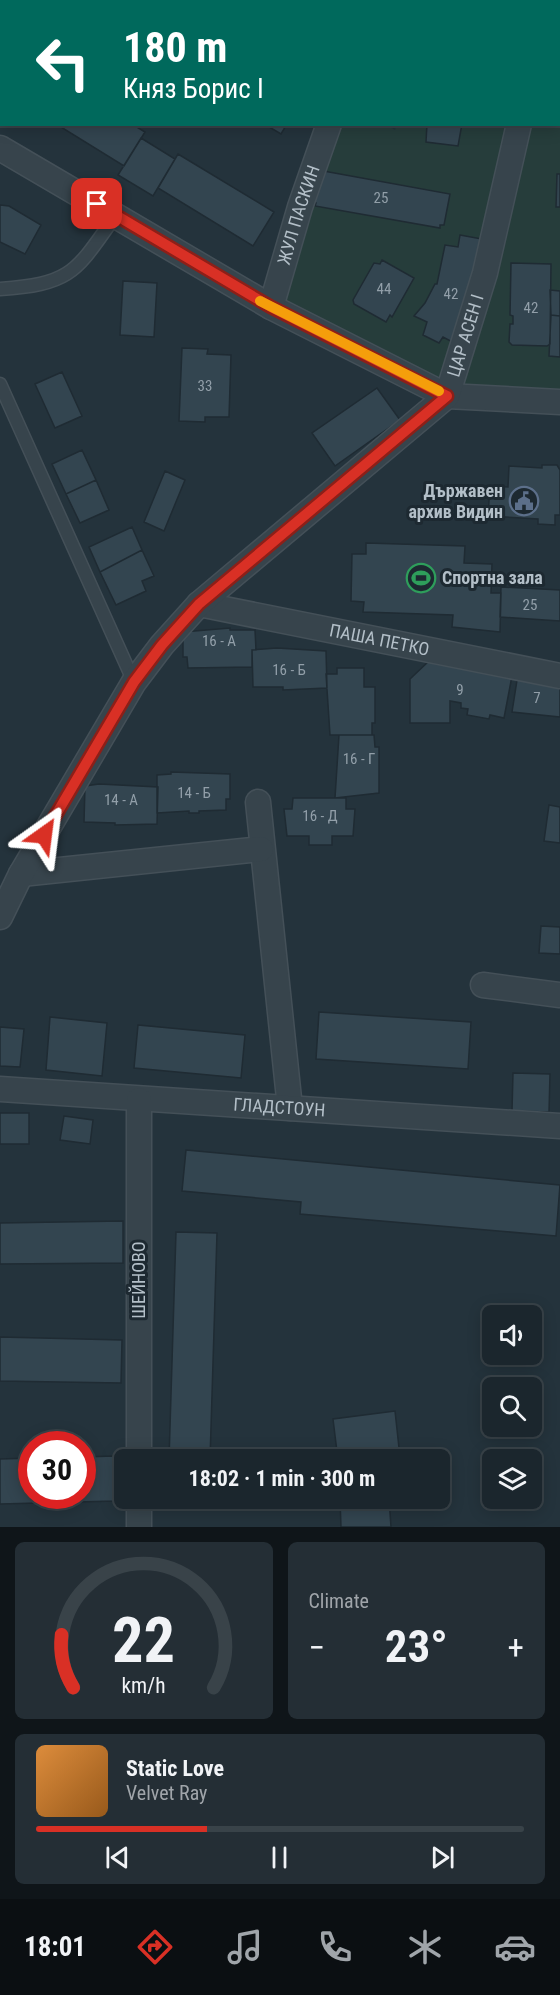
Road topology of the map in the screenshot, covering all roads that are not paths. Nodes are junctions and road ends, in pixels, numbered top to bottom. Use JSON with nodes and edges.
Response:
{"nodes":[{"id":1,"x":329,"y":126,"type":"edge"},
{"id":2,"x":519,"y":126,"type":"edge"},
{"id":3,"x":0,"y":148,"type":"edge"},
{"id":4,"x":116,"y":215,"type":"junction"},
{"id":5,"x":0,"y":289,"type":"edge"},
{"id":6,"x":271,"y":307,"type":"junction"},
{"id":7,"x":0,"y":384,"type":"edge"},
{"id":8,"x":447,"y":396,"type":"junction"},
{"id":9,"x":560,"y":402,"type":"edge"},
{"id":10,"x":199,"y":604,"type":"junction"},
{"id":11,"x":560,"y":676,"type":"edge"},
{"id":12,"x":134,"y":682,"type":"junction"},
{"id":13,"x":258,"y":802,"type":"dead end"},
{"id":14,"x":261,"y":849,"type":"junction"},
{"id":15,"x":10,"y":887,"type":"edge"},
{"id":16,"x":0,"y":916,"type":"edge"},
{"id":17,"x":483,"y":986,"type":"dead end"},
{"id":18,"x":560,"y":995,"type":"edge"},
{"id":19,"x":0,"y":1089,"type":"edge"},
{"id":20,"x":139,"y":1100,"type":"junction"},
{"id":21,"x":290,"y":1107,"type":"junction"},
{"id":22,"x":560,"y":1126,"type":"edge"},
{"id":23,"x":139,"y":1449,"type":"edge"},
{"id":24,"x":139,"y":1509,"type":"edge"},
{"id":25,"x":139,"y":1527,"type":"edge"}],
"edges":[{"from":1,"to":6,"type":"street","name":"ЖУЛ ПАСКИН"},
{"from":2,"to":8,"type":"street","name":"ЦАР АСЕН I"},
{"from":3,"to":4,"type":"street"},
{"from":4,"to":5,"type":"lane"},
{"from":4,"to":6,"type":"street"},
{"from":6,"to":8,"type":"street"},
{"from":7,"to":12,"type":"lane"},
{"from":8,"to":9,"type":"street"},
{"from":8,"to":10,"type":"street","name":"ЦАР АСЕН I"},
{"from":10,"to":11,"type":"street","name":"ПАША ПЕТКО"},
{"from":10,"to":12,"type":"street","name":"ЦАР АСЕН I"},
{"from":12,"to":15,"type":"street","name":"ЦАР АСЕН I"},
{"from":13,"to":14,"type":"street"},
{"from":14,"to":15,"type":"street"},
{"from":14,"to":21,"type":"street"},
{"from":15,"to":16,"type":"street","name":"ЦАР АСЕН I"},
{"from":17,"to":18,"type":"street"},
{"from":19,"to":20,"type":"street","name":"ГЛАДСТОУН"},
{"from":20,"to":21,"type":"street","name":"ГЛАДСТОУН"},
{"from":20,"to":23,"type":"street","name":"ШЕЙНОВО"},
{"from":21,"to":22,"type":"street","name":"ГЛАДСТОУН"},
{"from":24,"to":25,"type":"street"}]}
